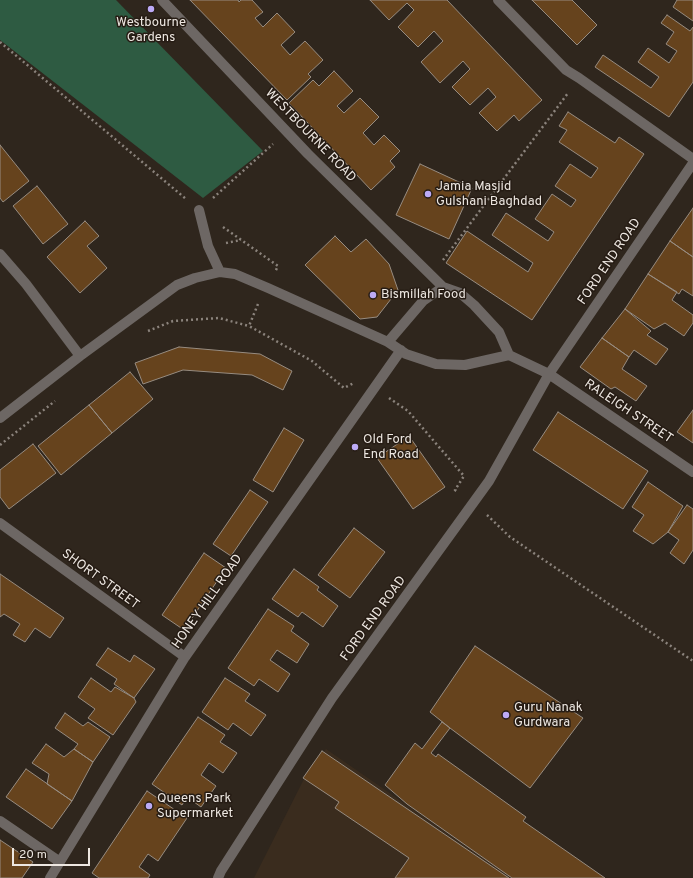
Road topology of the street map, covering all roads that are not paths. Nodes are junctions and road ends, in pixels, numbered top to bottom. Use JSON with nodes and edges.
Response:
{"nodes":[{"id":1,"x":162,"y":0,"type":"edge"},
{"id":2,"x":498,"y":0,"type":"edge"},
{"id":3,"x":693,"y":159,"type":"edge"},
{"id":4,"x":693,"y":163,"type":"edge"},
{"id":5,"x":199,"y":210,"type":"road end"},
{"id":6,"x":0,"y":254,"type":"edge"},
{"id":7,"x":220,"y":272,"type":"junction"},
{"id":8,"x":443,"y":287,"type":"junction"},
{"id":9,"x":388,"y":342,"type":"junction"},
{"id":10,"x":401,"y":350,"type":"junction"},
{"id":11,"x":509,"y":355,"type":"junction"},
{"id":12,"x":80,"y":356,"type":"junction"},
{"id":13,"x":549,"y":374,"type":"junction"},
{"id":14,"x":0,"y":418,"type":"edge"},
{"id":15,"x":693,"y":472,"type":"edge"},
{"id":16,"x":0,"y":523,"type":"edge"},
{"id":17,"x":185,"y":657,"type":"junction"},
{"id":18,"x":0,"y":821,"type":"edge"},
{"id":19,"x":60,"y":862,"type":"junction"},
{"id":20,"x":50,"y":878,"type":"edge"},
{"id":21,"x":218,"y":878,"type":"edge"}],
"edges":[{"from":1,"to":8,"type":"street","name":"WESTBOURNE ROAD"},
{"from":2,"to":3,"type":"street"},
{"from":4,"to":13,"type":"street","name":"FORD END ROAD"},
{"from":5,"to":7,"type":"street"},
{"from":6,"to":12,"type":"street"},
{"from":7,"to":9,"type":"street"},
{"from":7,"to":12,"type":"street"},
{"from":8,"to":9,"type":"street"},
{"from":8,"to":11,"type":"street"},
{"from":9,"to":10,"type":"street"},
{"from":10,"to":11,"type":"street"},
{"from":10,"to":17,"type":"street","name":"HONEY HILL ROAD"},
{"from":11,"to":13,"type":"street"},
{"from":12,"to":14,"type":"street"},
{"from":13,"to":15,"type":"street","name":"RALEIGH STREET"},
{"from":13,"to":21,"type":"street","name":"FORD END ROAD"},
{"from":16,"to":17,"type":"street","name":"SHORT STREET"},
{"from":17,"to":19,"type":"street","name":"HONEY HILL ROAD"},
{"from":18,"to":19,"type":"street"},
{"from":19,"to":20,"type":"street","name":"HONEY HILL ROAD"}]}
